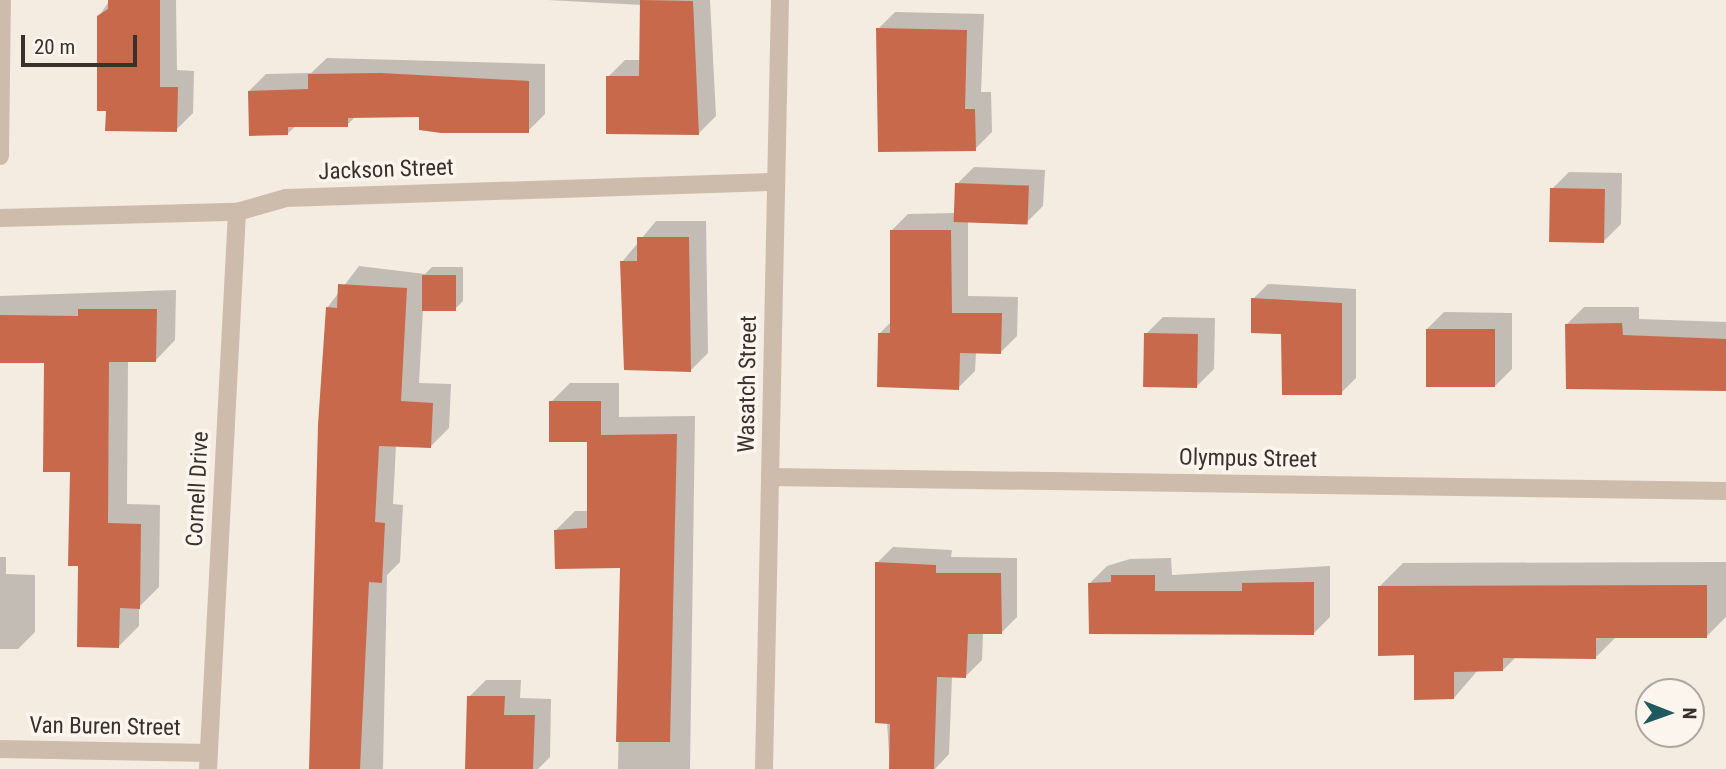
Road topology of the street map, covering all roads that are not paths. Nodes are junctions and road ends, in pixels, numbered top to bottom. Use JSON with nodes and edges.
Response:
{"nodes":[{"id":1,"x":2,"y":0,"type":"edge"},
{"id":2,"x":780,"y":0,"type":"edge"},
{"id":3,"x":0,"y":156,"type":"edge"},
{"id":4,"x":776,"y":182,"type":"junction"},
{"id":5,"x":237,"y":212,"type":"junction"},
{"id":6,"x":0,"y":218,"type":"edge"},
{"id":7,"x":770,"y":477,"type":"junction"},
{"id":8,"x":1726,"y":491,"type":"edge"},
{"id":9,"x":0,"y":750,"type":"edge"},
{"id":10,"x":208,"y":761,"type":"edge"},
{"id":11,"x":764,"y":769,"type":"edge"}],
"edges":[{"from":1,"to":3,"type":"street"},
{"from":2,"to":4,"type":"street","name":"Wasatch Street"},
{"from":4,"to":5,"type":"street","name":"Jackson Street"},
{"from":4,"to":7,"type":"street","name":"Wasatch Street"},
{"from":5,"to":6,"type":"street","name":"Jackson Street"},
{"from":5,"to":10,"type":"street","name":"Cornell Drive"},
{"from":7,"to":8,"type":"street","name":"Olympus Street"},
{"from":7,"to":11,"type":"street","name":"Wasatch Street"},
{"from":9,"to":10,"type":"street","name":"Van Buren Street"}]}
